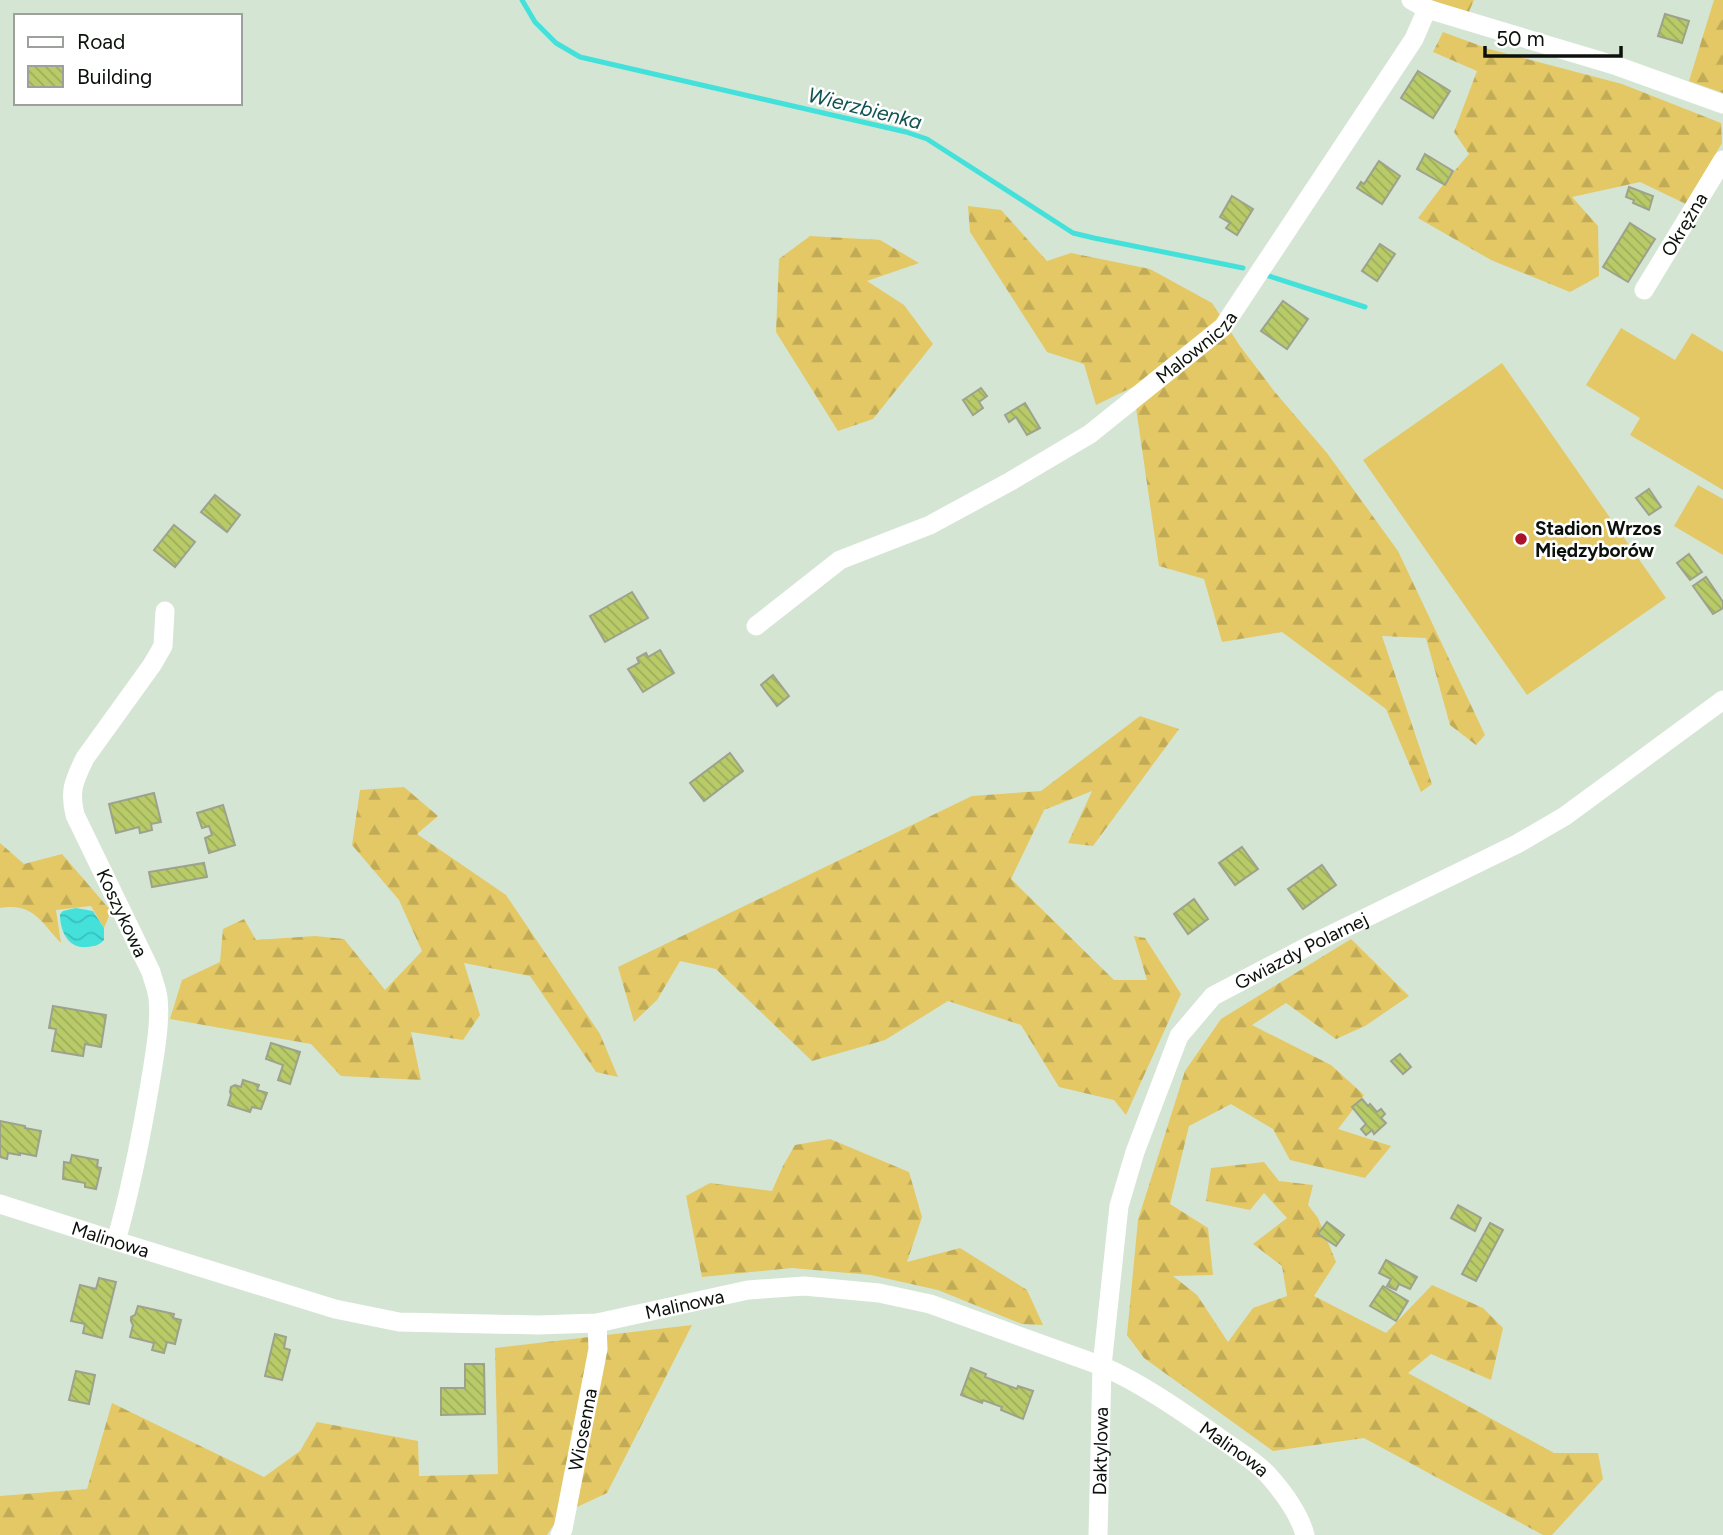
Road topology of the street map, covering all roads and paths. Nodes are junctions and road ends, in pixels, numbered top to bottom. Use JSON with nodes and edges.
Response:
{"nodes":[{"id":1,"x":1419,"y":4,"type":"edge"},
{"id":2,"x":1723,"y":104,"type":"edge"},
{"id":3,"x":1723,"y":160,"type":"edge"},
{"id":4,"x":1644,"y":290,"type":"dead end"},
{"id":5,"x":165,"y":611,"type":"dead end"},
{"id":6,"x":756,"y":626,"type":"dead end"},
{"id":7,"x":1723,"y":700,"type":"edge"},
{"id":8,"x":0,"y":1204,"type":"edge"},
{"id":9,"x":116,"y":1241,"type":"junction"},
{"id":10,"x":597,"y":1323,"type":"junction"},
{"id":11,"x":1102,"y":1366,"type":"junction"},
{"id":12,"x":560,"y":1535,"type":"edge"},
{"id":13,"x":1098,"y":1535,"type":"edge"},
{"id":14,"x":1306,"y":1535,"type":"edge"}],
"edges":[{"from":1,"to":2,"type":"street"},
{"from":1,"to":6,"type":"street","name":"Malownicza"},
{"from":3,"to":4,"type":"street","name":"Okrężna"},
{"from":5,"to":9,"type":"street","name":"Koszykowa"},
{"from":7,"to":11,"type":"street","name":"Gwiazdy Polarnej"},
{"from":8,"to":9,"type":"street","name":"Malinowa"},
{"from":9,"to":10,"type":"street","name":"Malinowa"},
{"from":10,"to":11,"type":"street","name":"Malinowa"},
{"from":10,"to":12,"type":"street","name":"Wiosenna"},
{"from":11,"to":13,"type":"street","name":"Daktylowa"},
{"from":11,"to":14,"type":"street","name":"Malinowa"}]}
